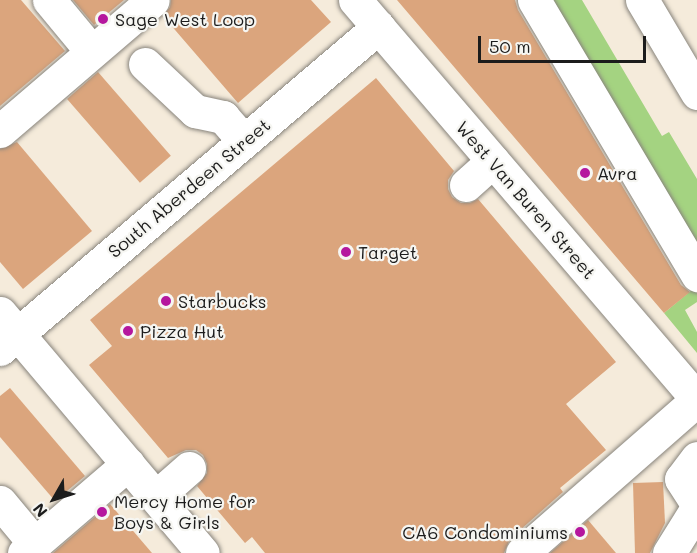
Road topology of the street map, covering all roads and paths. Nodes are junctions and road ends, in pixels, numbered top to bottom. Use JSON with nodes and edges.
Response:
{"nodes":[{"id":1,"x":49,"y":0,"type":"edge"},
{"id":2,"x":153,"y":0,"type":"edge"},
{"id":3,"x":355,"y":0,"type":"edge"},
{"id":4,"x":534,"y":0,"type":"edge"},
{"id":5,"x":642,"y":0,"type":"edge"},
{"id":6,"x":378,"y":27,"type":"junction"},
{"id":7,"x":92,"y":51,"type":"junction"},
{"id":8,"x":145,"y":64,"type":"dead end"},
{"id":9,"x":697,"y":93,"type":"edge"},
{"id":10,"x":0,"y":130,"type":"edge"},
{"id":11,"x":244,"y":141,"type":"junction"},
{"id":12,"x":493,"y":161,"type":"junction"},
{"id":13,"x":466,"y":185,"type":"dead end"},
{"id":14,"x":697,"y":275,"type":"edge"},
{"id":15,"x":6,"y":332,"type":"edge"},
{"id":16,"x":697,"y":400,"type":"edge"},
{"id":17,"x":697,"y":458,"type":"edge"},
{"id":18,"x":128,"y":464,"type":"junction"},
{"id":19,"x":189,"y":468,"type":"dead end"},
{"id":20,"x":156,"y":497,"type":"junction"},
{"id":21,"x":0,"y":502,"type":"edge"},
{"id":22,"x":697,"y":506,"type":"edge"},
{"id":23,"x":30,"y":548,"type":"edge"},
{"id":24,"x":203,"y":553,"type":"edge"},
{"id":25,"x":522,"y":553,"type":"edge"},
{"id":26,"x":669,"y":553,"type":"edge"}],
"edges":[{"from":1,"to":7,"type":"main road"},
{"from":2,"to":7,"type":"main road"},
{"from":3,"to":6,"type":"main road","name":"West Van Buren Street"},
{"from":4,"to":14,"type":"main road"},
{"from":5,"to":9,"type":"main road"},
{"from":6,"to":11,"type":"main road","name":"South Aberdeen Street"},
{"from":6,"to":12,"type":"main road","name":"West Van Buren Street"},
{"from":7,"to":10,"type":"main road"},
{"from":8,"to":11,"type":"main road"},
{"from":11,"to":15,"type":"main road","name":"South Aberdeen Street"},
{"from":12,"to":13,"type":"main road"},
{"from":12,"to":16,"type":"main road","name":"West Van Buren Street"},
{"from":15,"to":18,"type":"main road"},
{"from":16,"to":25,"type":"main road"},
{"from":17,"to":22,"type":"main road"},
{"from":18,"to":20,"type":"main road"},
{"from":18,"to":23,"type":"main road"},
{"from":19,"to":20,"type":"main road"},
{"from":20,"to":24,"type":"main road"},
{"from":21,"to":23,"type":"main road"},
{"from":22,"to":26,"type":"main road"}]}
